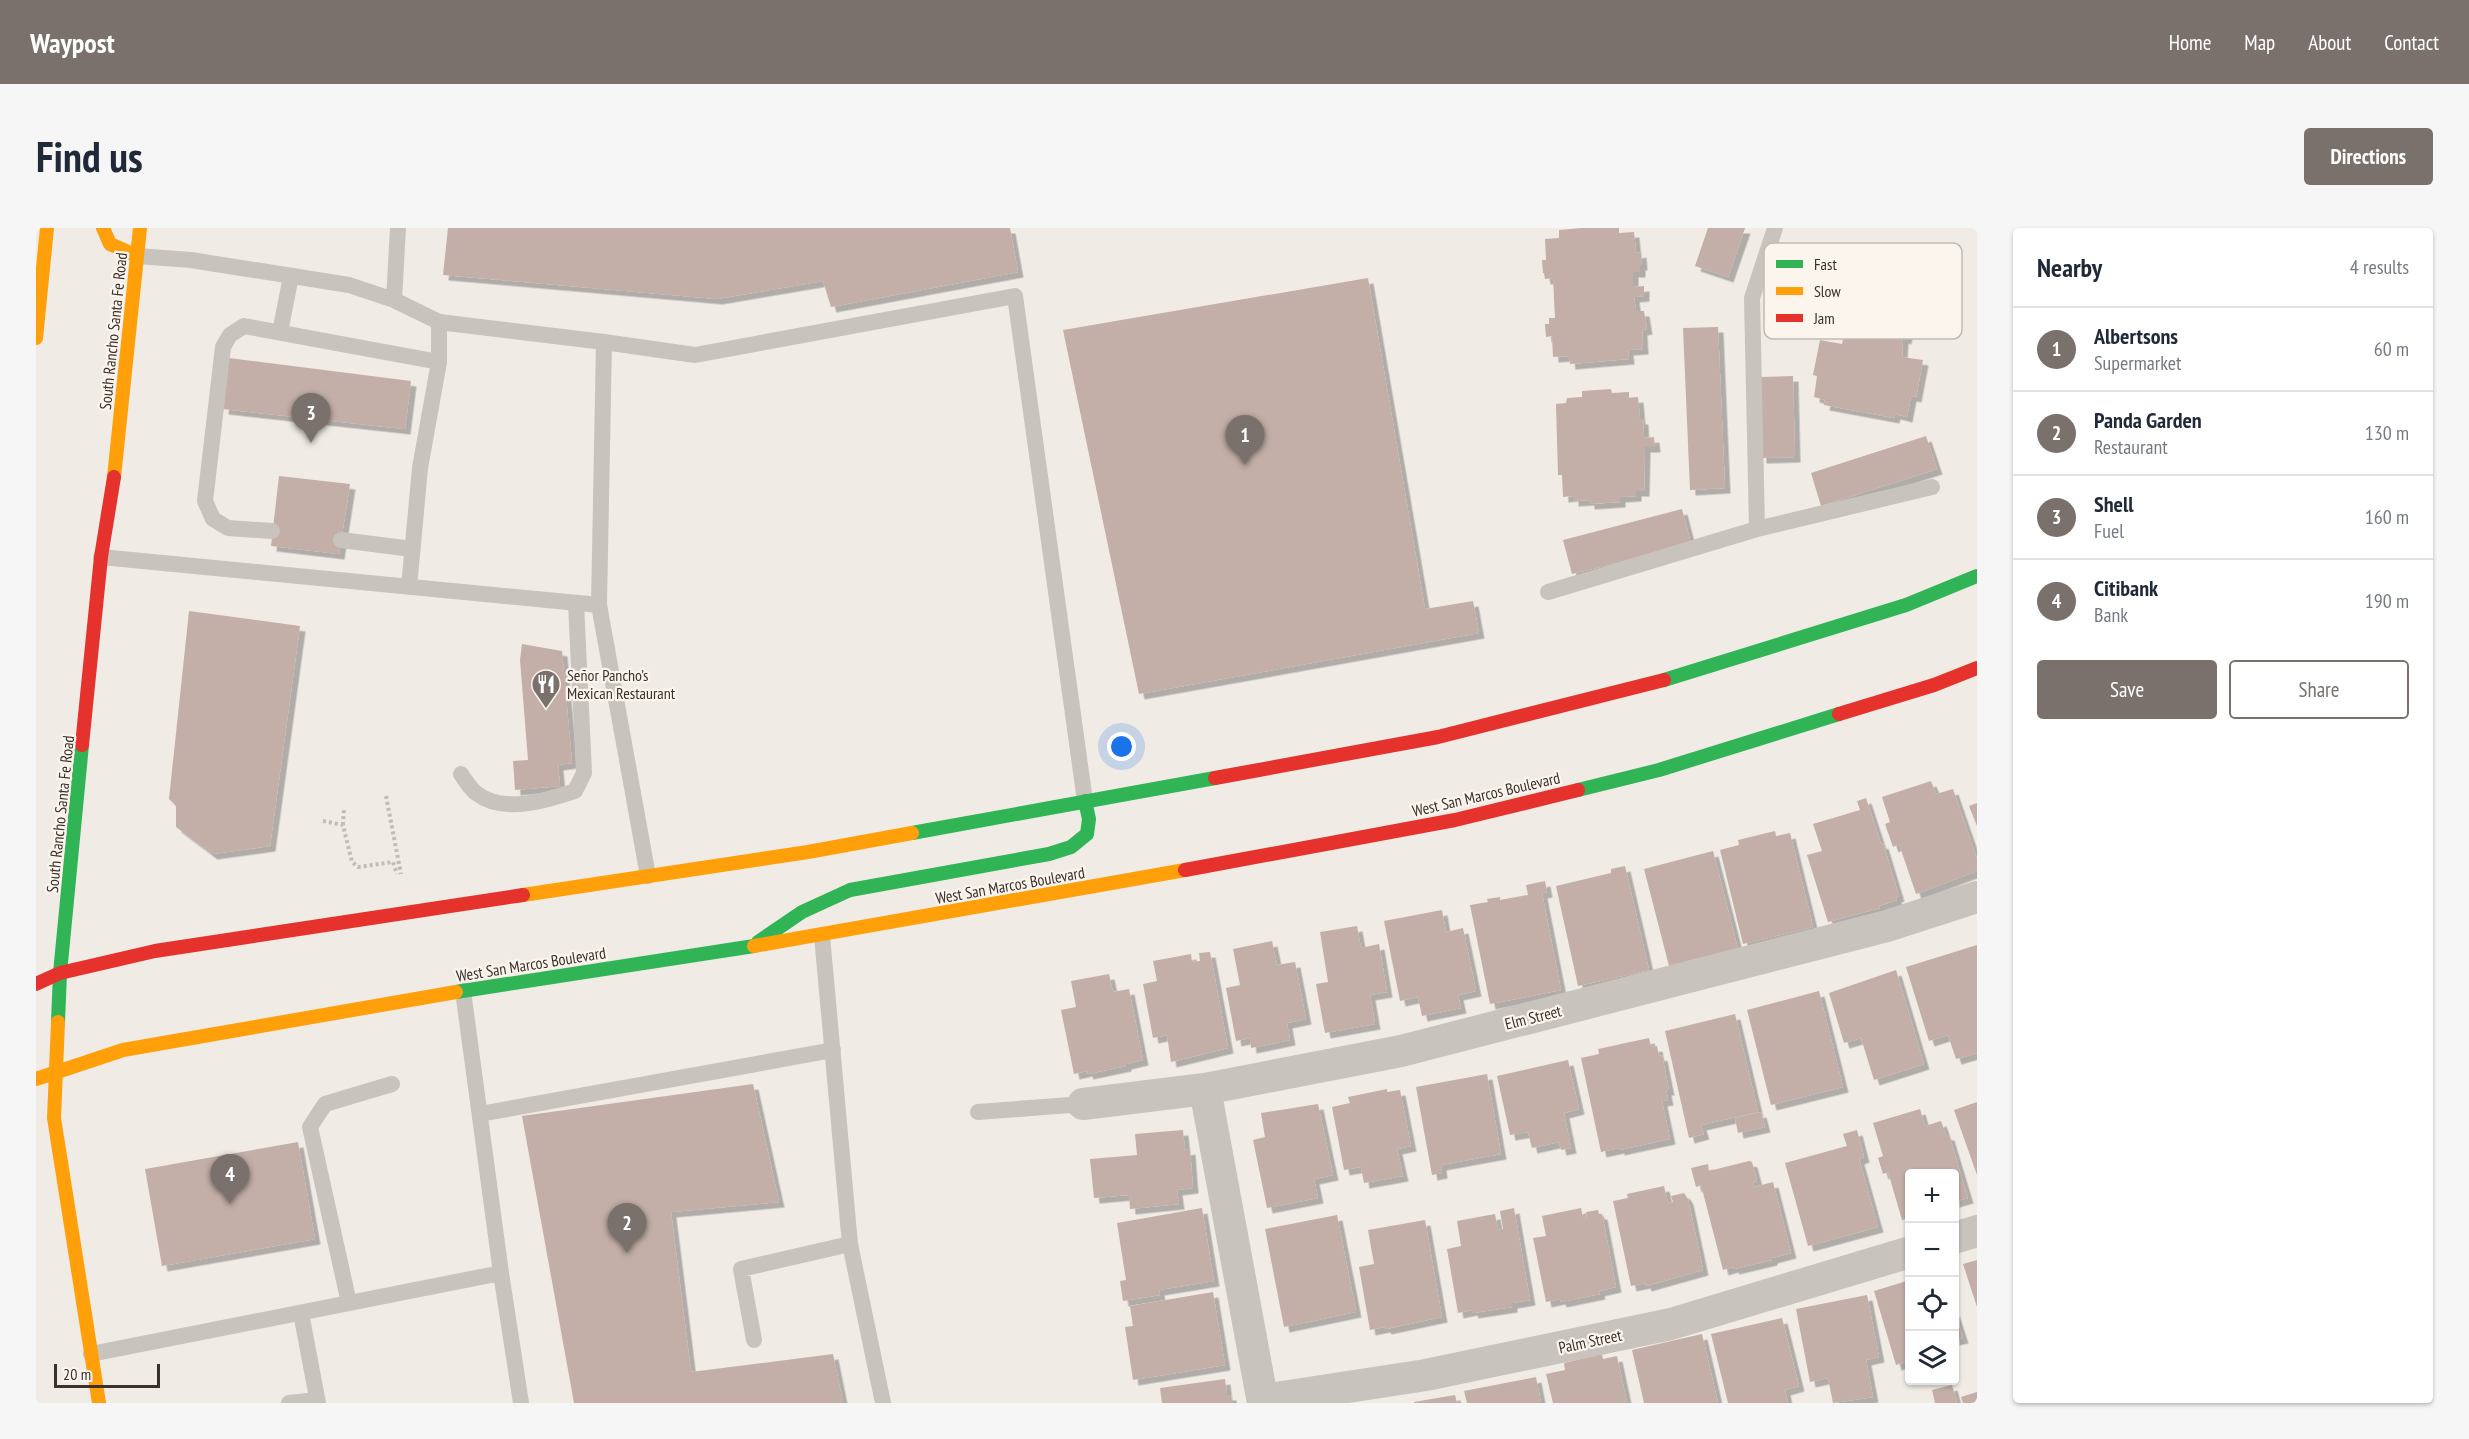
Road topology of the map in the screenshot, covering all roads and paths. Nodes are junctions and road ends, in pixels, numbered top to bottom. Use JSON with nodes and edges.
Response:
{"nodes":[{"id":1,"x":47,"y":228,"type":"edge"},
{"id":2,"x":103,"y":228,"type":"edge"},
{"id":3,"x":140,"y":228,"type":"edge"},
{"id":4,"x":398,"y":228,"type":"edge"},
{"id":5,"x":1775,"y":228,"type":"edge"},
{"id":6,"x":1770,"y":243,"type":"edge"},
{"id":7,"x":137,"y":256,"type":"junction"},
{"id":8,"x":1764,"y":261,"type":"edge"},
{"id":9,"x":291,"y":276,"type":"junction"},
{"id":10,"x":394,"y":300,"type":"junction"},
{"id":11,"x":439,"y":322,"type":"junction"},
{"id":12,"x":280,"y":332,"type":"junction"},
{"id":13,"x":36,"y":338,"type":"edge"},
{"id":14,"x":604,"y":342,"type":"junction"},
{"id":15,"x":439,"y":362,"type":"junction"},
{"id":16,"x":1932,"y":487,"type":"dead end"},
{"id":17,"x":1757,"y":529,"type":"junction"},
{"id":18,"x":272,"y":531,"type":"dead end"},
{"id":19,"x":341,"y":540,"type":"dead end"},
{"id":20,"x":412,"y":549,"type":"junction"},
{"id":21,"x":101,"y":556,"type":"junction"},
{"id":22,"x":1977,"y":576,"type":"edge"},
{"id":23,"x":409,"y":587,"type":"junction"},
{"id":24,"x":1548,"y":592,"type":"dead end"},
{"id":25,"x":576,"y":603,"type":"junction"},
{"id":26,"x":599,"y":604,"type":"junction"},
{"id":27,"x":1977,"y":668,"type":"edge"},
{"id":28,"x":461,"y":774,"type":"dead end"},
{"id":29,"x":386,"y":796,"type":"dead end"},
{"id":30,"x":1085,"y":801,"type":"junction"},
{"id":31,"x":344,"y":808,"type":"dead end"},
{"id":32,"x":323,"y":821,"type":"dead end"},
{"id":33,"x":343,"y":825,"type":"junction"},
{"id":34,"x":648,"y":876,"type":"junction"},
{"id":35,"x":1977,"y":897,"type":"edge"},
{"id":36,"x":822,"y":936,"type":"junction"},
{"id":37,"x":752,"y":946,"type":"junction"},
{"id":38,"x":60,"y":974,"type":"junction"},
{"id":39,"x":36,"y":984,"type":"edge"},
{"id":40,"x":463,"y":991,"type":"junction"},
{"id":41,"x":833,"y":1050,"type":"junction"},
{"id":42,"x":57,"y":1071,"type":"junction"},
{"id":43,"x":36,"y":1079,"type":"edge"},
{"id":44,"x":392,"y":1084,"type":"dead end"},
{"id":45,"x":1205,"y":1089,"type":"junction"},
{"id":46,"x":1083,"y":1104,"type":"joint"},
{"id":47,"x":978,"y":1112,"type":"dead end"},
{"id":48,"x":480,"y":1114,"type":"junction"},
{"id":49,"x":1977,"y":1231,"type":"edge"},
{"id":50,"x":1959,"y":1236,"type":"edge"},
{"id":51,"x":850,"y":1244,"type":"junction"},
{"id":52,"x":1905,"y":1254,"type":"edge"},
{"id":53,"x":501,"y":1273,"type":"junction"},
{"id":54,"x":349,"y":1303,"type":"junction"},
{"id":55,"x":301,"y":1312,"type":"junction"},
{"id":56,"x":754,"y":1340,"type":"dead end"},
{"id":57,"x":91,"y":1354,"type":"junction"},
{"id":58,"x":318,"y":1401,"type":"edge"},
{"id":59,"x":1263,"y":1401,"type":"edge"},
{"id":60,"x":99,"y":1403,"type":"edge"},
{"id":61,"x":289,"y":1403,"type":"edge"},
{"id":62,"x":521,"y":1403,"type":"edge"},
{"id":63,"x":883,"y":1403,"type":"edge"}],
"edges":[{"from":1,"to":13,"type":"main road"},
{"from":2,"to":7,"type":"main road"},
{"from":3,"to":7,"type":"main road","name":"South Rancho Santa Fe Road"},
{"from":4,"to":10,"type":"lane"},
{"from":5,"to":6,"type":"lane"},
{"from":7,"to":9,"type":"lane"},
{"from":7,"to":21,"type":"main road","name":"South Rancho Santa Fe Road"},
{"from":8,"to":17,"type":"lane"},
{"from":9,"to":10,"type":"lane"},
{"from":9,"to":12,"type":"lane"},
{"from":10,"to":11,"type":"lane"},
{"from":11,"to":14,"type":"lane"},
{"from":11,"to":15,"type":"lane"},
{"from":12,"to":15,"type":"lane"},
{"from":12,"to":18,"type":"lane"},
{"from":14,"to":26,"type":"lane"},
{"from":14,"to":30,"type":"lane"},
{"from":15,"to":20,"type":"lane"},
{"from":16,"to":17,"type":"lane"},
{"from":17,"to":24,"type":"lane"},
{"from":19,"to":20,"type":"lane"},
{"from":20,"to":23,"type":"lane"},
{"from":21,"to":23,"type":"lane"},
{"from":21,"to":38,"type":"main road","name":"South Rancho Santa Fe Road"},
{"from":22,"to":30,"type":"main road"},
{"from":23,"to":25,"type":"lane"},
{"from":25,"to":26,"type":"lane"},
{"from":25,"to":28,"type":"lane"},
{"from":26,"to":34,"type":"lane"},
{"from":27,"to":36,"type":"main road","name":"West San Marcos Boulevard"},
{"from":29,"to":33,"type":"path"},
{"from":30,"to":34,"type":"main road"},
{"from":30,"to":37,"type":"main road"},
{"from":31,"to":33,"type":"path"},
{"from":32,"to":33,"type":"path"},
{"from":34,"to":38,"type":"main road"},
{"from":35,"to":45,"type":"street","name":"Elm Street"},
{"from":36,"to":37,"type":"main road","name":"West San Marcos Boulevard"},
{"from":36,"to":41,"type":"lane"},
{"from":37,"to":40,"type":"main road","name":"West San Marcos Boulevard"},
{"from":38,"to":39,"type":"main road"},
{"from":38,"to":42,"type":"main road","name":"South Rancho Santa Fe Road"},
{"from":40,"to":42,"type":"main road","name":"West San Marcos Boulevard"},
{"from":40,"to":48,"type":"lane"},
{"from":41,"to":48,"type":"lane"},
{"from":41,"to":51,"type":"lane"},
{"from":42,"to":43,"type":"main road","name":"West San Marcos Boulevard"},
{"from":42,"to":57,"type":"main road","name":"South Rancho Santa Fe Road"},
{"from":44,"to":54,"type":"lane"},
{"from":45,"to":46,"type":"street","name":"Elm Street"},
{"from":45,"to":59,"type":"street"},
{"from":46,"to":47,"type":"lane"},
{"from":48,"to":53,"type":"lane"},
{"from":49,"to":50,"type":"street"},
{"from":51,"to":56,"type":"lane"},
{"from":51,"to":63,"type":"lane"},
{"from":52,"to":59,"type":"street","name":"Palm Street"},
{"from":53,"to":54,"type":"lane"},
{"from":53,"to":62,"type":"lane"},
{"from":54,"to":55,"type":"lane"},
{"from":55,"to":57,"type":"lane"},
{"from":55,"to":58,"type":"lane"},
{"from":57,"to":60,"type":"main road","name":"South Rancho Santa Fe Road"},
{"from":58,"to":61,"type":"lane"}]}
